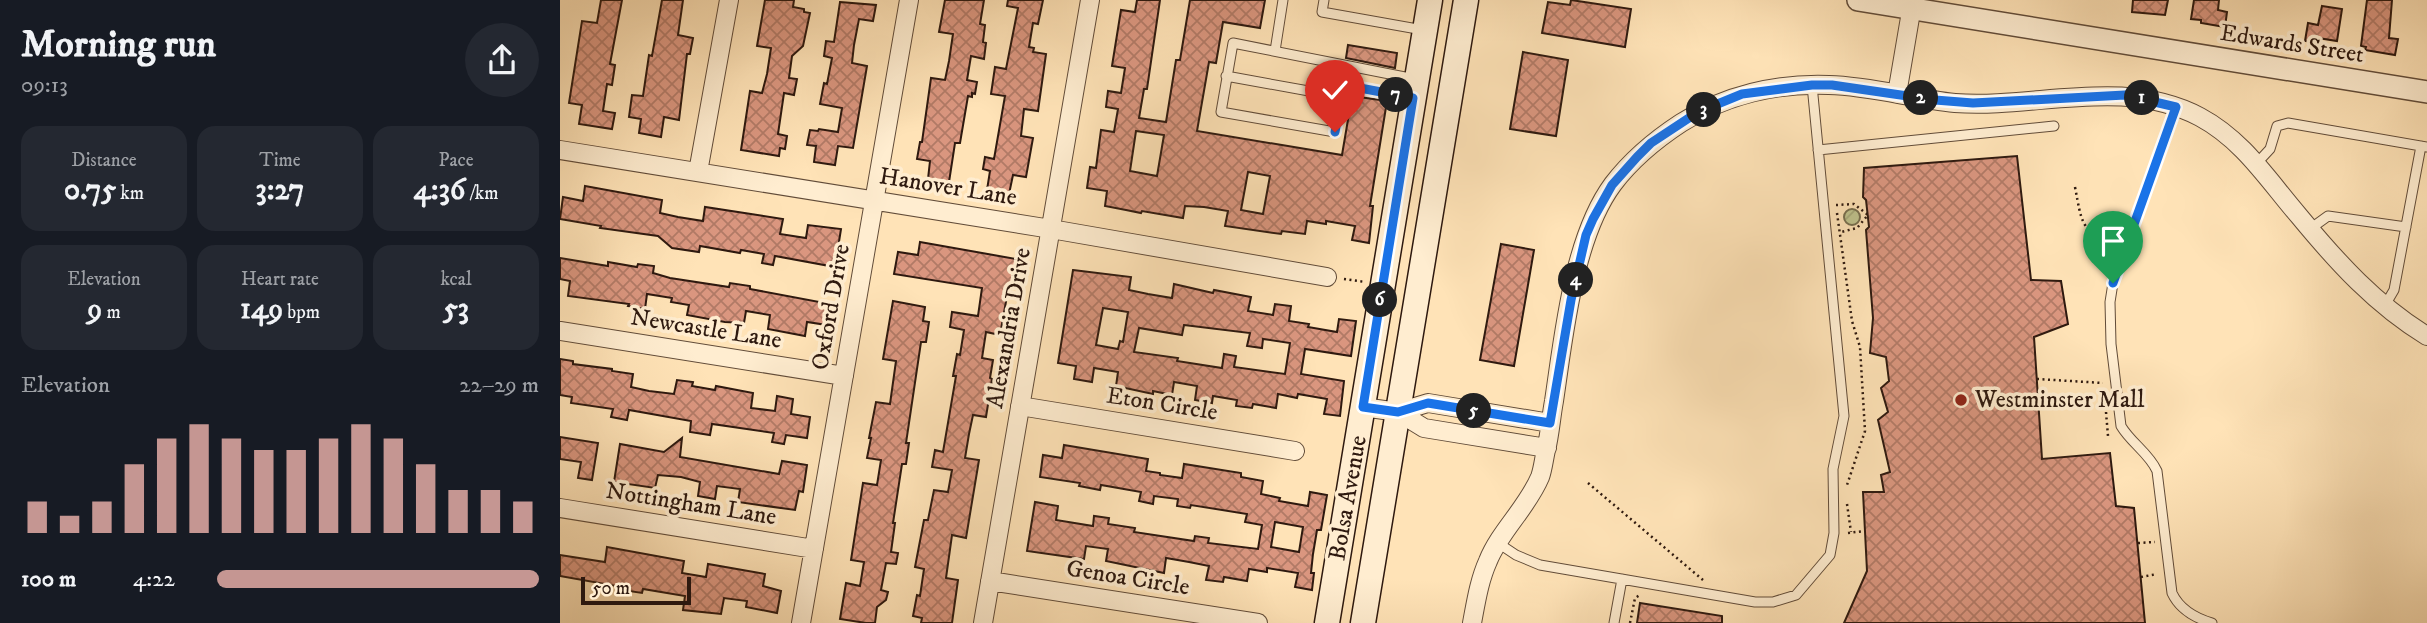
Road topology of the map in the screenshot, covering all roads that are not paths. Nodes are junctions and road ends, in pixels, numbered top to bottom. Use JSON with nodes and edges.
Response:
{"nodes":[{"id":1,"x":729,"y":0,"type":"edge"},
{"id":2,"x":909,"y":0,"type":"edge"},
{"id":3,"x":1090,"y":0,"type":"edge"},
{"id":4,"x":1283,"y":0,"type":"edge"},
{"id":5,"x":1324,"y":0,"type":"edge"},
{"id":6,"x":1430,"y":0,"type":"edge"},
{"id":7,"x":1466,"y":0,"type":"edge"},
{"id":8,"x":1858,"y":0,"type":"edge"},
{"id":9,"x":1912,"y":4,"type":"edge"},
{"id":10,"x":1425,"y":30,"type":"junction"},
{"id":11,"x":1275,"y":51,"type":"junction"},
{"id":12,"x":1348,"y":66,"type":"junction"},
{"id":13,"x":1226,"y":76,"type":"junction"},
{"id":14,"x":1344,"y":85,"type":"junction"},
{"id":15,"x":1812,"y":85,"type":"junction"},
{"id":16,"x":1415,"y":89,"type":"junction"},
{"id":17,"x":2427,"y":92,"type":"edge"},
{"id":18,"x":1897,"y":94,"type":"junction"},
{"id":19,"x":1342,"y":97,"type":"junction"},
{"id":20,"x":2176,"y":107,"type":"junction"},
{"id":21,"x":2054,"y":126,"type":"dead end"},
{"id":22,"x":2424,"y":146,"type":"edge"},
{"id":23,"x":560,"y":150,"type":"edge"},
{"id":24,"x":1818,"y":150,"type":"junction"},
{"id":25,"x":2257,"y":163,"type":"junction"},
{"id":26,"x":698,"y":172,"type":"junction"},
{"id":27,"x":874,"y":200,"type":"junction"},
{"id":28,"x":2406,"y":227,"type":"junction"},
{"id":29,"x":1051,"y":229,"type":"junction"},
{"id":30,"x":2309,"y":229,"type":"junction"},
{"id":31,"x":1327,"y":277,"type":"road end"},
{"id":32,"x":2384,"y":307,"type":"junction"},
{"id":33,"x":560,"y":331,"type":"edge"},
{"id":34,"x":2427,"y":337,"type":"edge"},
{"id":35,"x":844,"y":376,"type":"junction"},
{"id":36,"x":1020,"y":406,"type":"junction"},
{"id":37,"x":1363,"y":407,"type":"junction"},
{"id":38,"x":1398,"y":412,"type":"junction"},
{"id":39,"x":1550,"y":423,"type":"junction"},
{"id":40,"x":1547,"y":448,"type":"junction"},
{"id":41,"x":1295,"y":451,"type":"dead end"},
{"id":42,"x":560,"y":508,"type":"edge"},
{"id":43,"x":1498,"y":543,"type":"junction"},
{"id":44,"x":814,"y":549,"type":"junction"},
{"id":45,"x":1622,"y":579,"type":"junction"},
{"id":46,"x":990,"y":581,"type":"junction"},
{"id":47,"x":802,"y":623,"type":"edge"},
{"id":48,"x":983,"y":623,"type":"edge"},
{"id":49,"x":1258,"y":623,"type":"edge"},
{"id":50,"x":1327,"y":623,"type":"edge"},
{"id":51,"x":1363,"y":623,"type":"edge"},
{"id":52,"x":1472,"y":623,"type":"edge"},
{"id":53,"x":1614,"y":623,"type":"edge"},
{"id":54,"x":2212,"y":623,"type":"edge"}],
"edges":[{"from":1,"to":26,"type":"street"},
{"from":2,"to":27,"type":"street","name":"Oxford Drive"},
{"from":3,"to":29,"type":"street","name":"Alexandria Drive"},
{"from":4,"to":11,"type":"lane"},
{"from":5,"to":10,"type":"lane"},
{"from":6,"to":10,"type":"main road","name":"Bolsa Avenue"},
{"from":7,"to":38,"type":"main road","name":"Bolsa Avenue"},
{"from":8,"to":9,"type":"street","name":"Edwards Street"},
{"from":9,"to":17,"type":"street","name":"Edwards Street"},
{"from":9,"to":18,"type":"street"},
{"from":10,"to":16,"type":"main road","name":"Bolsa Avenue"},
{"from":11,"to":12,"type":"lane"},
{"from":11,"to":13,"type":"lane"},
{"from":12,"to":14,"type":"lane"},
{"from":12,"to":16,"type":"lane"},
{"from":13,"to":19,"type":"lane"},
{"from":13,"to":19,"type":"lane"},
{"from":14,"to":16,"type":"lane"},
{"from":14,"to":19,"type":"lane"},
{"from":15,"to":18,"type":"street"},
{"from":15,"to":24,"type":"lane"},
{"from":15,"to":39,"type":"street"},
{"from":16,"to":37,"type":"main road","name":"Bolsa Avenue"},
{"from":18,"to":20,"type":"street"},
{"from":20,"to":25,"type":"street"},
{"from":20,"to":54,"type":"lane"},
{"from":21,"to":24,"type":"lane"},
{"from":22,"to":25,"type":"lane"},
{"from":22,"to":28,"type":"lane"},
{"from":23,"to":26,"type":"street","name":"Hanover Lane"},
{"from":24,"to":45,"type":"lane"},
{"from":25,"to":30,"type":"street"},
{"from":26,"to":27,"type":"street","name":"Hanover Lane"},
{"from":27,"to":29,"type":"street","name":"Hanover Lane"},
{"from":27,"to":35,"type":"street","name":"Oxford Drive"},
{"from":28,"to":30,"type":"lane"},
{"from":28,"to":32,"type":"lane"},
{"from":29,"to":31,"type":"street","name":"Hanover Lane"},
{"from":29,"to":36,"type":"street","name":"Alexandria Drive"},
{"from":30,"to":32,"type":"street"},
{"from":32,"to":34,"type":"street"},
{"from":33,"to":35,"type":"street","name":"Newcastle Lane"},
{"from":35,"to":44,"type":"street","name":"Oxford Drive"},
{"from":36,"to":41,"type":"street","name":"Eton Circle"},
{"from":36,"to":46,"type":"street","name":"Alexandria Drive"},
{"from":37,"to":38,"type":"street"},
{"from":37,"to":50,"type":"main road","name":"Bolsa Avenue"},
{"from":38,"to":39,"type":"street"},
{"from":38,"to":40,"type":"street"},
{"from":38,"to":51,"type":"main road","name":"Bolsa Avenue"},
{"from":39,"to":40,"type":"street"},
{"from":40,"to":43,"type":"street"},
{"from":42,"to":44,"type":"street","name":"Nottingham Lane"},
{"from":43,"to":45,"type":"lane"},
{"from":43,"to":52,"type":"street"},
{"from":44,"to":47,"type":"street","name":"Oxford Drive"},
{"from":45,"to":53,"type":"lane"},
{"from":46,"to":48,"type":"street","name":"Alexandria Drive"},
{"from":46,"to":49,"type":"street","name":"Genoa Circle"}]}
